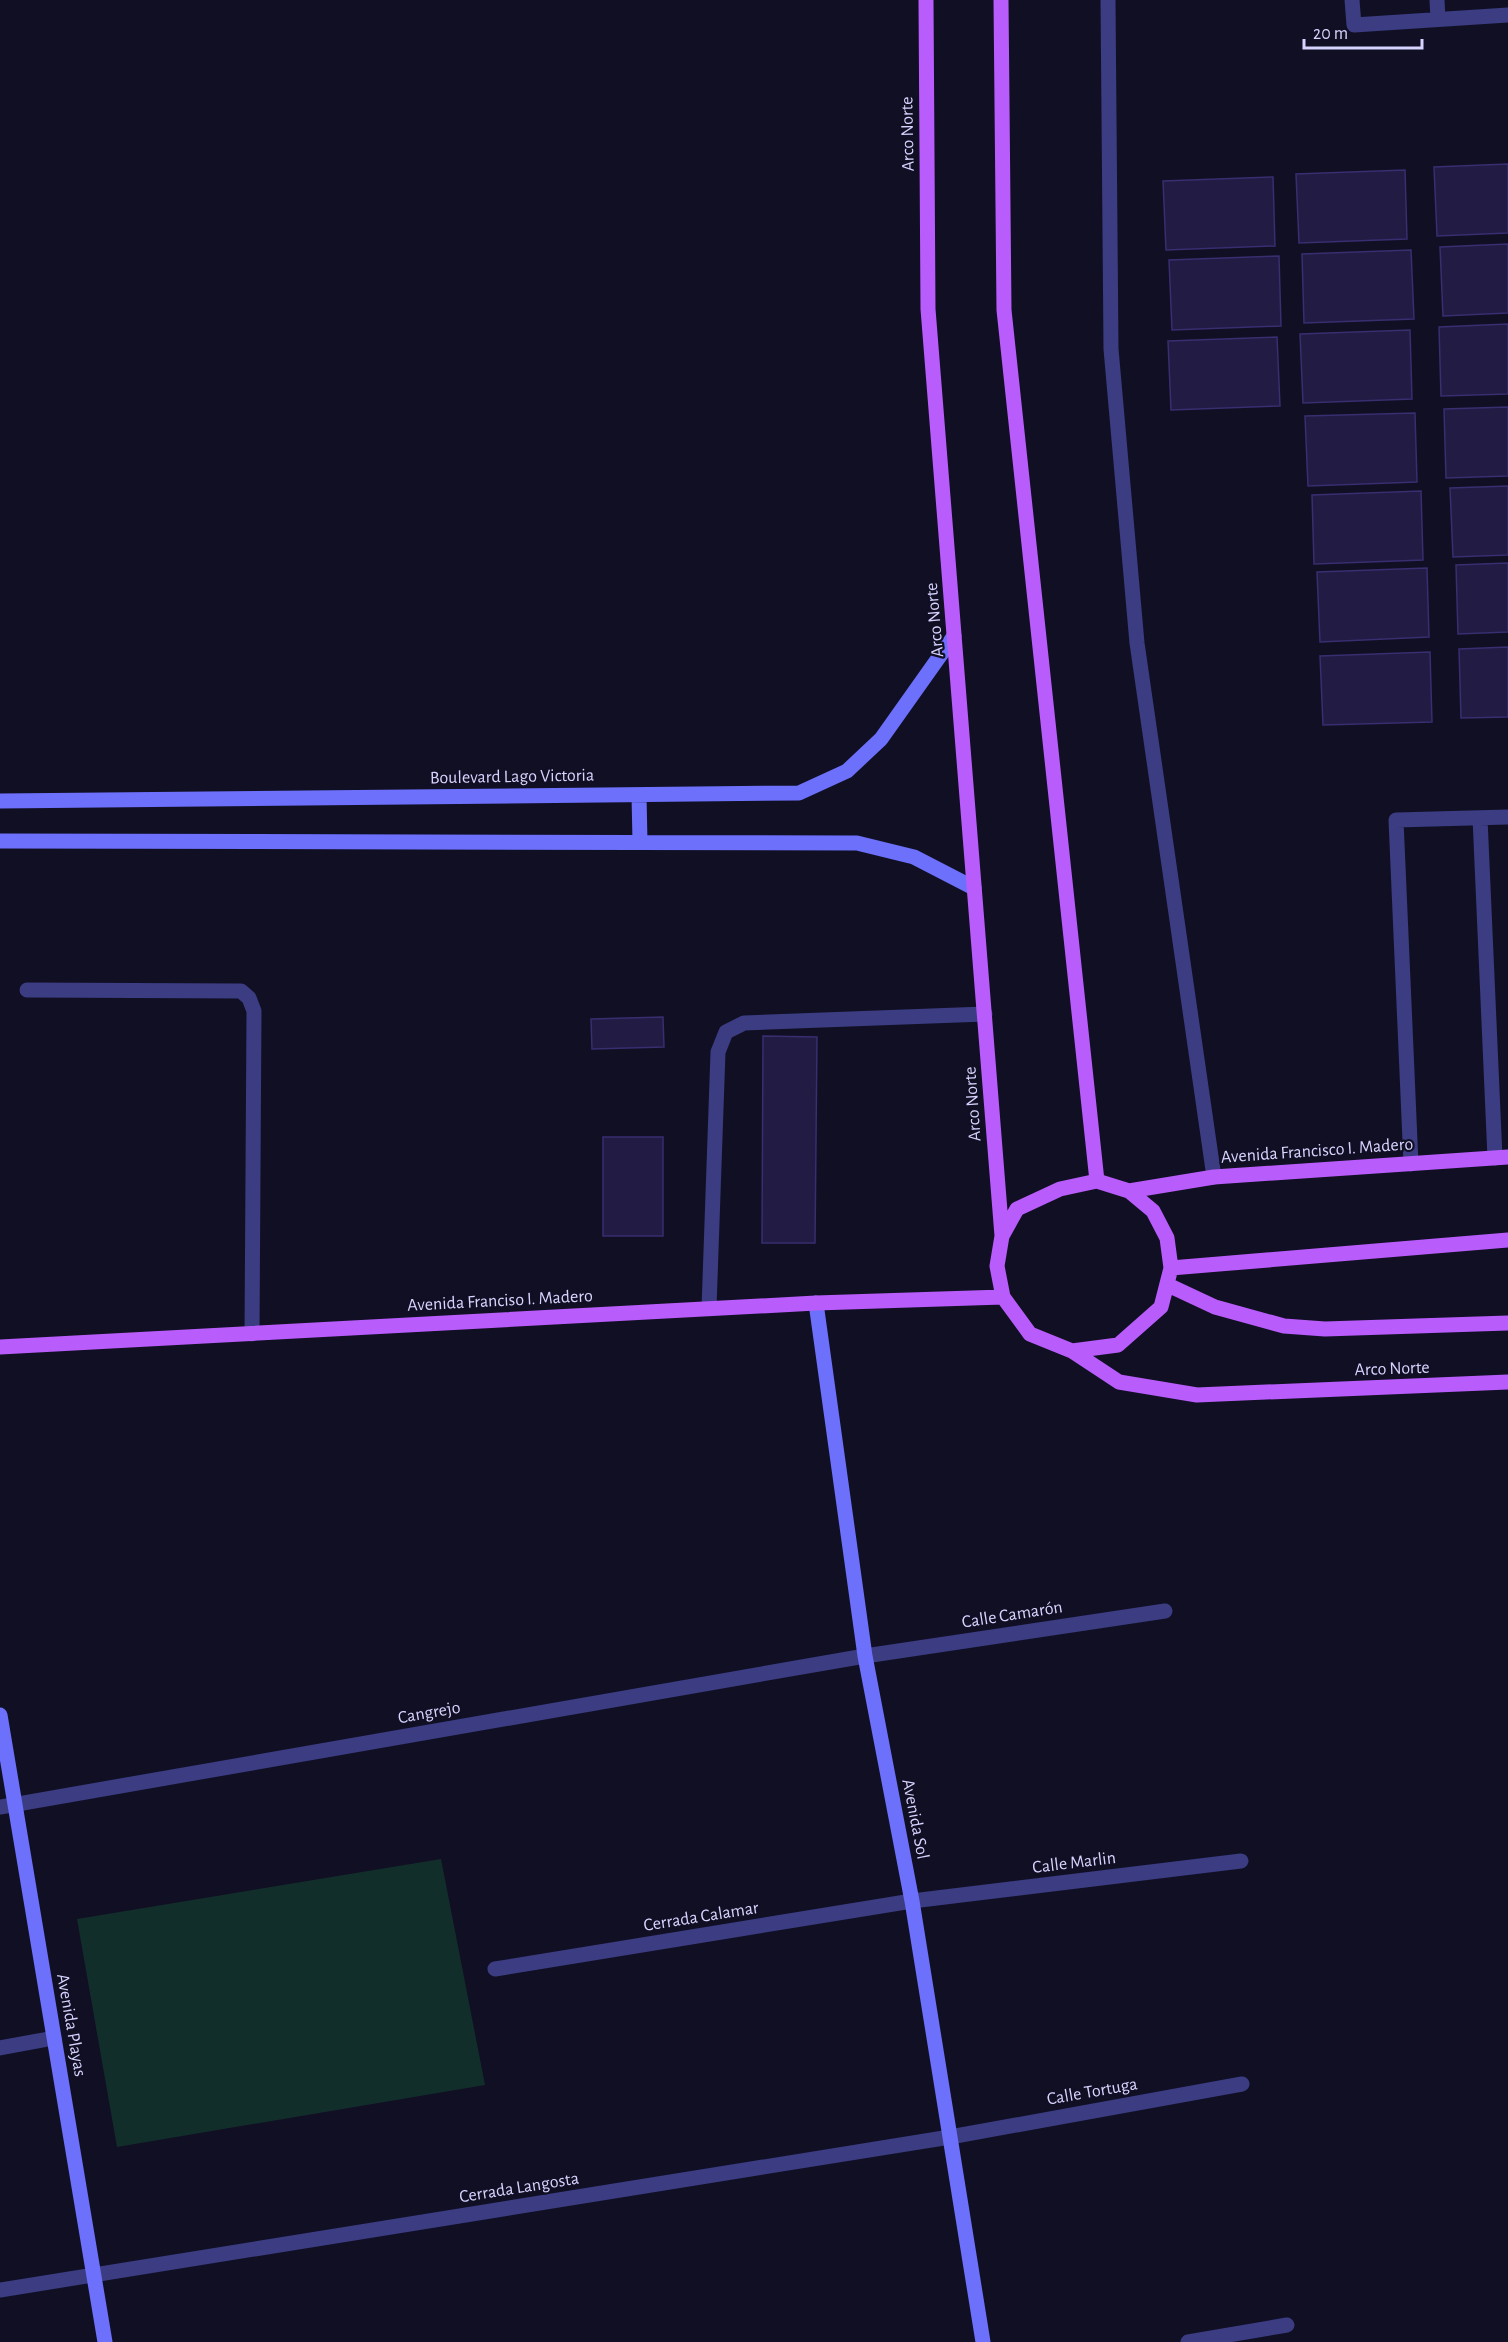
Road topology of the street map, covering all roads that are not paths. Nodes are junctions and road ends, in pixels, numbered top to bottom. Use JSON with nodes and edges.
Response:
{"nodes":[{"id":1,"x":926,"y":0,"type":"edge"},
{"id":2,"x":1001,"y":0,"type":"edge"},
{"id":3,"x":1108,"y":0,"type":"edge"},
{"id":4,"x":1352,"y":0,"type":"edge"},
{"id":5,"x":1437,"y":0,"type":"edge"},
{"id":6,"x":1508,"y":15,"type":"edge"},
{"id":7,"x":1438,"y":19,"type":"junction"},
{"id":8,"x":954,"y":636,"type":"junction"},
{"id":9,"x":639,"y":795,"type":"junction"},
{"id":10,"x":0,"y":801,"type":"edge"},
{"id":11,"x":1508,"y":817,"type":"edge"},
{"id":12,"x":1480,"y":818,"type":"junction"},
{"id":13,"x":0,"y":842,"type":"edge"},
{"id":14,"x":640,"y":842,"type":"junction"},
{"id":15,"x":974,"y":888,"type":"junction"},
{"id":16,"x":27,"y":990,"type":"dead end"},
{"id":17,"x":985,"y":1014,"type":"junction"},
{"id":18,"x":1501,"y":1157,"type":"edge"},
{"id":19,"x":1410,"y":1164,"type":"junction"},
{"id":20,"x":1214,"y":1177,"type":"junction"},
{"id":21,"x":1097,"y":1181,"type":"junction"},
{"id":22,"x":1129,"y":1191,"type":"junction"},
{"id":23,"x":1002,"y":1236,"type":"junction"},
{"id":24,"x":1508,"y":1240,"type":"edge"},
{"id":25,"x":1171,"y":1268,"type":"junction"},
{"id":26,"x":1168,"y":1285,"type":"junction"},
{"id":27,"x":1003,"y":1297,"type":"junction"},
{"id":28,"x":816,"y":1303,"type":"junction"},
{"id":29,"x":709,"y":1308,"type":"junction"},
{"id":30,"x":1508,"y":1323,"type":"edge"},
{"id":31,"x":252,"y":1334,"type":"junction"},
{"id":32,"x":0,"y":1347,"type":"edge"},
{"id":33,"x":1072,"y":1351,"type":"junction"},
{"id":34,"x":1508,"y":1382,"type":"edge"},
{"id":35,"x":1165,"y":1611,"type":"dead end"},
{"id":36,"x":865,"y":1656,"type":"junction"},
{"id":37,"x":0,"y":1715,"type":"edge"},
{"id":38,"x":8,"y":1805,"type":"edge"},
{"id":39,"x":1241,"y":1861,"type":"dead end"},
{"id":40,"x":912,"y":1901,"type":"junction"},
{"id":41,"x":495,"y":1969,"type":"dead end"},
{"id":42,"x":54,"y":2038,"type":"junction"},
{"id":43,"x":0,"y":2048,"type":"edge"},
{"id":44,"x":1242,"y":2084,"type":"dead end"},
{"id":45,"x":950,"y":2137,"type":"junction"},
{"id":46,"x":94,"y":2275,"type":"junction"},
{"id":47,"x":0,"y":2290,"type":"edge"},
{"id":48,"x":1287,"y":2325,"type":"dead end"},
{"id":49,"x":105,"y":2342,"type":"edge"},
{"id":50,"x":983,"y":2342,"type":"edge"},
{"id":51,"x":1188,"y":2342,"type":"edge"}],
"edges":[{"from":1,"to":8,"type":"main road","name":"Arco Norte"},
{"from":2,"to":21,"type":"main road"},
{"from":3,"to":20,"type":"street"},
{"from":4,"to":7,"type":"street"},
{"from":5,"to":7,"type":"street"},
{"from":6,"to":7,"type":"street"},
{"from":8,"to":9,"type":"street","name":"Boulevard Lago Victoria"},
{"from":8,"to":15,"type":"main road","name":"Arco Norte"},
{"from":9,"to":10,"type":"street","name":"Boulevard Lago Victoria"},
{"from":9,"to":14,"type":"street"},
{"from":11,"to":12,"type":"street"},
{"from":12,"to":18,"type":"street"},
{"from":12,"to":19,"type":"street"},
{"from":13,"to":14,"type":"street"},
{"from":14,"to":15,"type":"street"},
{"from":15,"to":17,"type":"main road","name":"Arco Norte"},
{"from":16,"to":31,"type":"street"},
{"from":17,"to":23,"type":"main road","name":"Arco Norte"},
{"from":17,"to":29,"type":"street"},
{"from":18,"to":19,"type":"main road","name":"Avenida Francisco I. Madero"},
{"from":19,"to":20,"type":"main road","name":"Avenida Francisco I. Madero"},
{"from":20,"to":22,"type":"main road","name":"Avenida Francisco I. Madero"},
{"from":21,"to":22,"type":"main road"},
{"from":21,"to":23,"type":"main road"},
{"from":22,"to":25,"type":"main road"},
{"from":23,"to":27,"type":"main road"},
{"from":24,"to":25,"type":"main road"},
{"from":25,"to":26,"type":"main road"},
{"from":26,"to":30,"type":"main road"},
{"from":26,"to":33,"type":"main road"},
{"from":27,"to":28,"type":"main road","name":"Avenida Franciso I. Madero"},
{"from":27,"to":33,"type":"main road"},
{"from":28,"to":29,"type":"main road","name":"Avenida Franciso I. Madero"},
{"from":28,"to":36,"type":"street","name":"Avenida Sol"},
{"from":29,"to":31,"type":"main road","name":"Avenida Franciso I. Madero"},
{"from":31,"to":32,"type":"main road","name":"Avenida Franciso I. Madero"},
{"from":33,"to":34,"type":"main road","name":"Arco Norte"},
{"from":35,"to":36,"type":"street","name":"Calle Camarón"},
{"from":36,"to":38,"type":"street","name":"Cangrejo"},
{"from":36,"to":40,"type":"street","name":"Avenida Sol"},
{"from":37,"to":38,"type":"street","name":"Avenida Playas"},
{"from":38,"to":42,"type":"street","name":"Avenida Playas"},
{"from":39,"to":40,"type":"street","name":"Calle Marlin"},
{"from":40,"to":41,"type":"street","name":"Cerrada Calamar"},
{"from":40,"to":45,"type":"street","name":"Avenida Sol"},
{"from":42,"to":43,"type":"street"},
{"from":42,"to":46,"type":"street","name":"Avenida Playas"},
{"from":44,"to":45,"type":"street","name":"Calle Tortuga"},
{"from":45,"to":46,"type":"street","name":"Cerrada Langosta"},
{"from":45,"to":50,"type":"street","name":"Avenida Sol"},
{"from":46,"to":47,"type":"street","name":"Cerrada Langosta"},
{"from":46,"to":49,"type":"street","name":"Avenida Playas"},
{"from":48,"to":51,"type":"street"}]}
